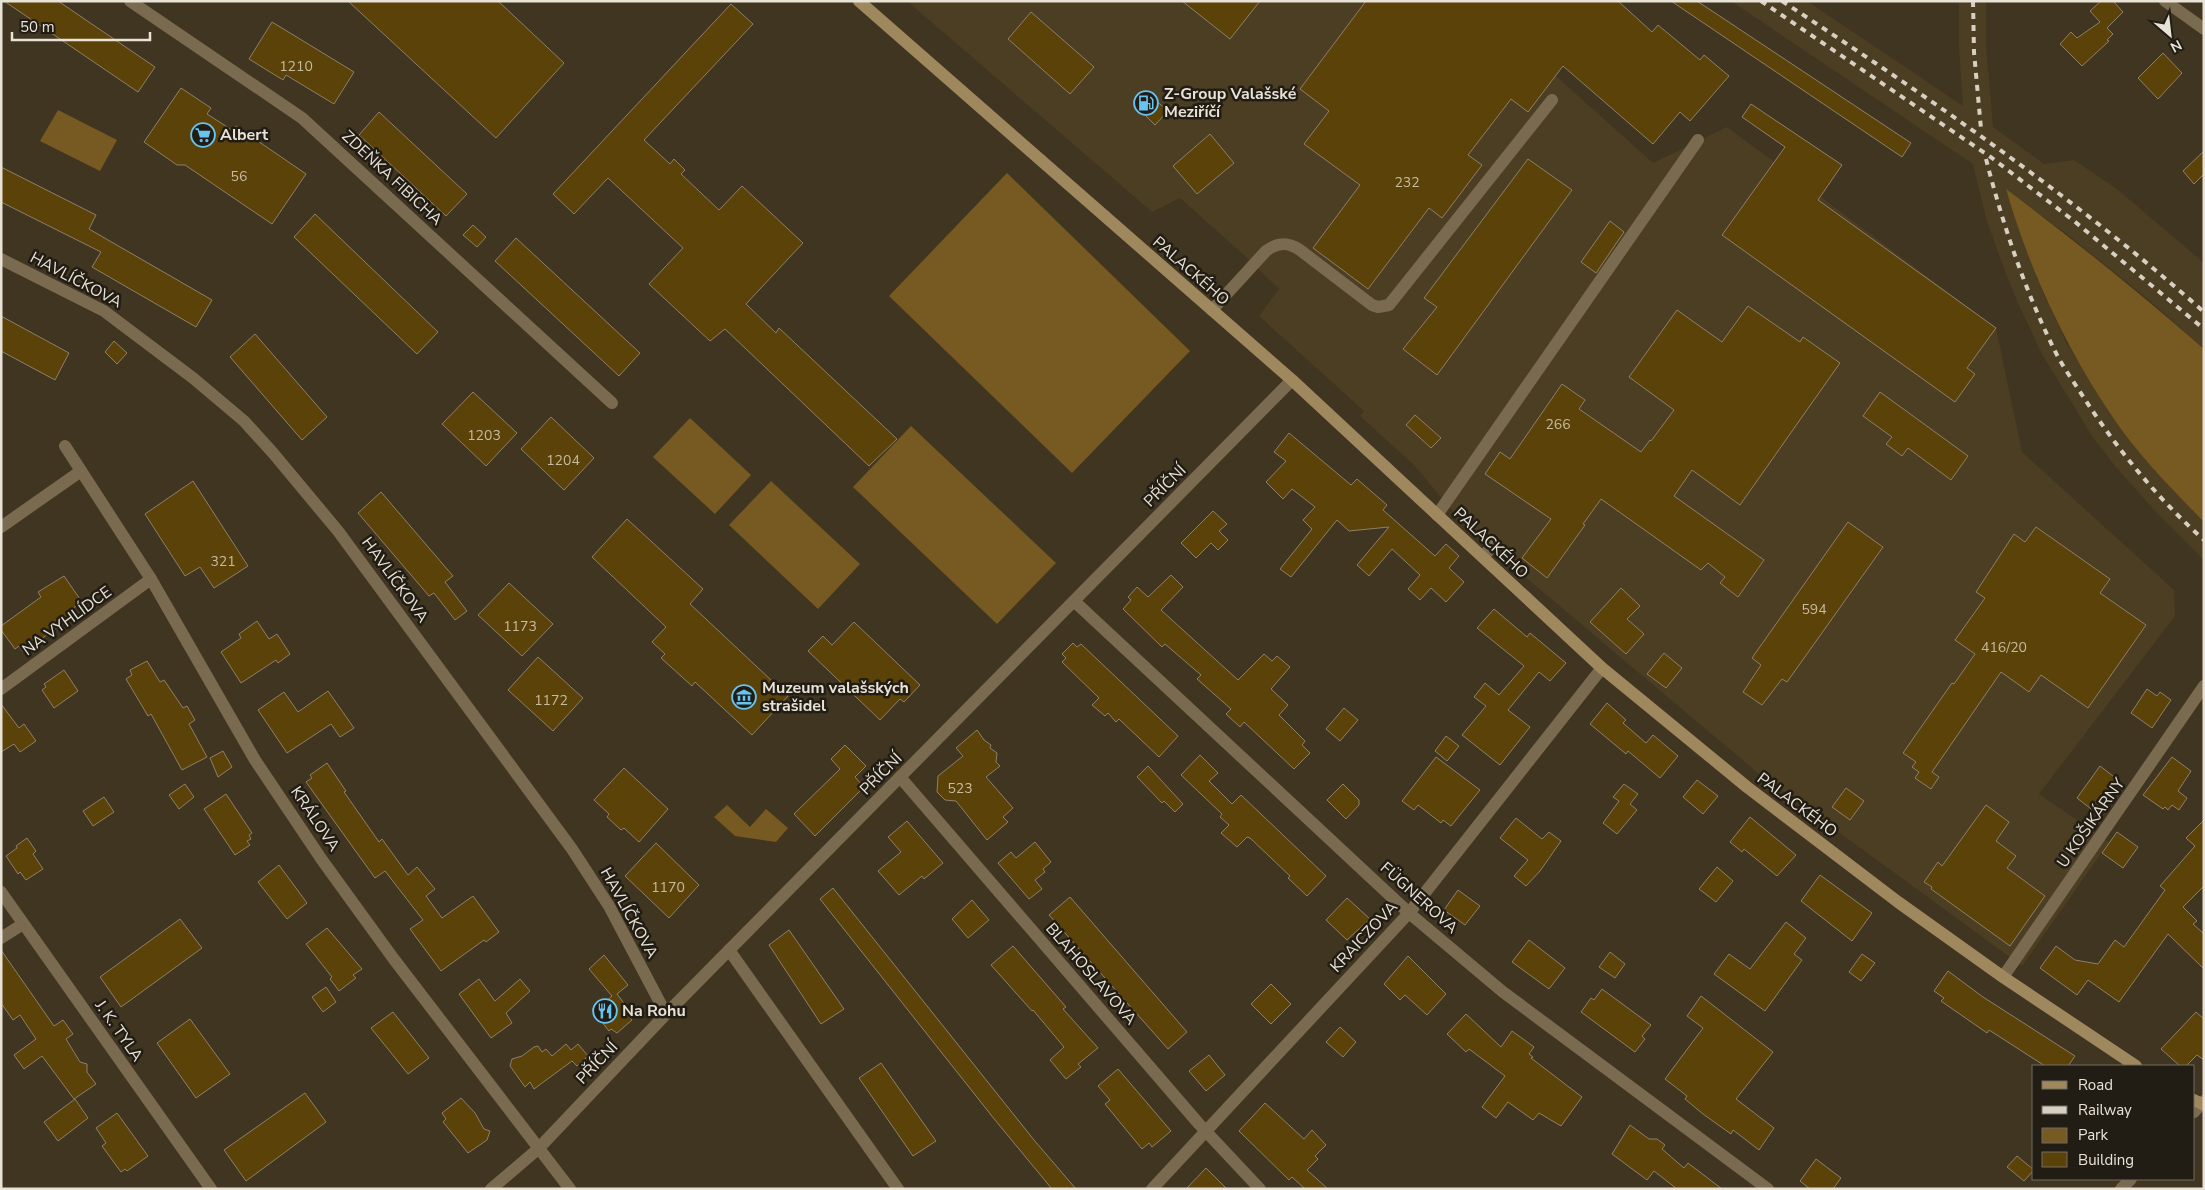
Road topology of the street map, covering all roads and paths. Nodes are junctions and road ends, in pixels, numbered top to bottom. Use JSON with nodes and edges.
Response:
{"nodes":[{"id":1,"x":130,"y":1,"type":"edge"},
{"id":2,"x":859,"y":1,"type":"edge"},
{"id":3,"x":2165,"y":1,"type":"edge"},
{"id":4,"x":2204,"y":30,"type":"edge"},
{"id":5,"x":1552,"y":100,"type":"dead end"},
{"id":6,"x":1698,"y":140,"type":"dead end"},
{"id":7,"x":1,"y":259,"type":"edge"},
{"id":8,"x":1212,"y":310,"type":"junction"},
{"id":9,"x":1292,"y":380,"type":"junction"},
{"id":10,"x":612,"y":403,"type":"dead end"},
{"id":11,"x":64,"y":446,"type":"dead end"},
{"id":12,"x":81,"y":471,"type":"junction"},
{"id":13,"x":1437,"y":515,"type":"junction"},
{"id":14,"x":1,"y":527,"type":"edge"},
{"id":15,"x":1494,"y":544,"type":"dead end"},
{"id":16,"x":1483,"y":557,"type":"junction"},
{"id":17,"x":151,"y":579,"type":"junction"},
{"id":18,"x":1074,"y":601,"type":"junction"},
{"id":19,"x":1602,"y":668,"type":"junction"},
{"id":20,"x":2204,"y":686,"type":"edge"},
{"id":21,"x":1,"y":689,"type":"edge"},
{"id":22,"x":900,"y":777,"type":"junction"},
{"id":23,"x":1,"y":892,"type":"edge"},
{"id":24,"x":1409,"y":913,"type":"junction"},
{"id":25,"x":24,"y":924,"type":"junction"},
{"id":26,"x":1,"y":938,"type":"edge"},
{"id":27,"x":729,"y":950,"type":"junction"},
{"id":28,"x":2003,"y":977,"type":"junction"},
{"id":29,"x":666,"y":1014,"type":"junction"},
{"id":30,"x":2135,"y":1065,"type":"edge"},
{"id":31,"x":1205,"y":1131,"type":"junction"},
{"id":32,"x":538,"y":1148,"type":"junction"},
{"id":33,"x":2130,"y":1180,"type":"edge"},
{"id":34,"x":211,"y":1189,"type":"edge"},
{"id":35,"x":491,"y":1189,"type":"edge"},
{"id":36,"x":570,"y":1189,"type":"edge"},
{"id":37,"x":898,"y":1189,"type":"edge"},
{"id":38,"x":1152,"y":1189,"type":"edge"},
{"id":39,"x":1260,"y":1189,"type":"edge"},
{"id":40,"x":1768,"y":1189,"type":"edge"},
{"id":41,"x":2121,"y":1189,"type":"edge"}],
"edges":[{"from":1,"to":10,"type":"street","name":"ZDEŇKA FIBICHA"},
{"from":2,"to":8,"type":"street","name":"PALACKÉHO"},
{"from":3,"to":4,"type":"street"},
{"from":5,"to":8,"type":"street"},
{"from":6,"to":13,"type":"street"},
{"from":7,"to":29,"type":"street","name":"HAVLÍČKOVA"},
{"from":8,"to":9,"type":"street","name":"PALACKÉHO"},
{"from":9,"to":13,"type":"street","name":"PALACKÉHO"},
{"from":9,"to":18,"type":"street","name":"PŘÍČNÍ"},
{"from":11,"to":12,"type":"street","name":"KRÁLOVA"},
{"from":12,"to":14,"type":"street"},
{"from":12,"to":17,"type":"street","name":"KRÁLOVA"},
{"from":13,"to":16,"type":"street","name":"PALACKÉHO"},
{"from":15,"to":16,"type":"street"},
{"from":16,"to":19,"type":"street","name":"PALACKÉHO"},
{"from":17,"to":21,"type":"street","name":"NA VYHLÍDCE"},
{"from":17,"to":32,"type":"street","name":"KRÁLOVA"},
{"from":18,"to":22,"type":"street","name":"PŘÍČNÍ"},
{"from":18,"to":24,"type":"street","name":"FÜGNEROVA"},
{"from":19,"to":24,"type":"street","name":"KRAICZOVA"},
{"from":19,"to":28,"type":"street","name":"PALACKÉHO"},
{"from":20,"to":28,"type":"street","name":"U KOŠIKÁRNY"},
{"from":22,"to":27,"type":"street","name":"PŘÍČNÍ"},
{"from":22,"to":31,"type":"street","name":"BLAHOSLAVOVA"},
{"from":23,"to":25,"type":"street","name":"J. K. TYLA"},
{"from":24,"to":31,"type":"street","name":"KRAICZOVA"},
{"from":24,"to":40,"type":"street","name":"FÜGNEROVA"},
{"from":25,"to":26,"type":"street"},
{"from":25,"to":34,"type":"street","name":"J. K. TYLA"},
{"from":27,"to":29,"type":"street","name":"PŘÍČNÍ"},
{"from":27,"to":37,"type":"street"},
{"from":28,"to":30,"type":"street","name":"PALACKÉHO"},
{"from":29,"to":32,"type":"street","name":"PŘÍČNÍ"},
{"from":31,"to":38,"type":"street","name":"KRAICZOVA"},
{"from":31,"to":39,"type":"street","name":"BLAHOSLAVOVA"},
{"from":32,"to":35,"type":"street","name":"PŘÍČNÍ"},
{"from":32,"to":36,"type":"street","name":"KRÁLOVA"},
{"from":33,"to":41,"type":"street"}]}
